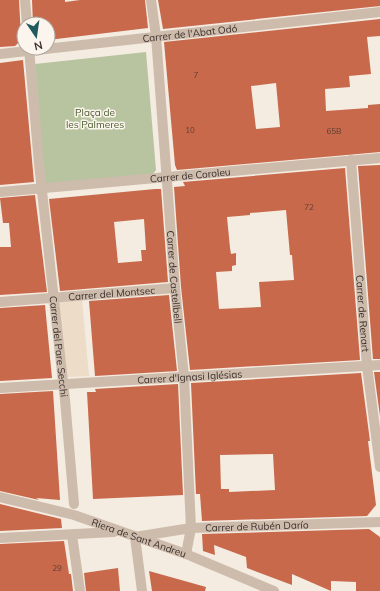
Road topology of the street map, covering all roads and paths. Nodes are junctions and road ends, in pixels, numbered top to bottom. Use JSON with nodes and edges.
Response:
{"nodes":[{"id":1,"x":25,"y":0,"type":"edge"},
{"id":2,"x":151,"y":0,"type":"edge"},
{"id":3,"x":380,"y":12,"type":"edge"},
{"id":4,"x":26,"y":16,"type":"edge"},
{"id":5,"x":156,"y":36,"type":"junction"},
{"id":6,"x":56,"y":47,"type":"edge"},
{"id":7,"x":16,"y":52,"type":"edge"},
{"id":8,"x":0,"y":54,"type":"edge"},
{"id":9,"x":30,"y":56,"type":"edge"},
{"id":10,"x":380,"y":158,"type":"edge"},
{"id":11,"x":351,"y":160,"type":"junction"},
{"id":12,"x":166,"y":176,"type":"junction"},
{"id":13,"x":42,"y":189,"type":"junction"},
{"id":14,"x":0,"y":192,"type":"edge"},
{"id":15,"x":175,"y":288,"type":"junction"},
{"id":16,"x":53,"y":298,"type":"junction"},
{"id":17,"x":0,"y":302,"type":"edge"},
{"id":18,"x":380,"y":365,"type":"edge"},
{"id":19,"x":367,"y":366,"type":"junction"},
{"id":20,"x":184,"y":377,"type":"junction"},
{"id":21,"x":63,"y":384,"type":"junction"},
{"id":22,"x":0,"y":388,"type":"edge"},
{"id":23,"x":380,"y":467,"type":"edge"},
{"id":24,"x":0,"y":497,"type":"edge"},
{"id":25,"x":74,"y":504,"type":"dead end"},
{"id":26,"x":380,"y":522,"type":"edge"},
{"id":27,"x":191,"y":528,"type":"junction"},
{"id":28,"x":119,"y":531,"type":"junction"},
{"id":29,"x":72,"y":535,"type":"junction"},
{"id":30,"x":135,"y":537,"type":"junction"},
{"id":31,"x":0,"y":538,"type":"edge"},
{"id":32,"x":186,"y":554,"type":"junction"},
{"id":33,"x":80,"y":591,"type":"edge"},
{"id":34,"x":142,"y":591,"type":"edge"},
{"id":35,"x":274,"y":591,"type":"edge"}],
"edges":[{"from":1,"to":4,"type":"street"},
{"from":2,"to":5,"type":"street","name":"Carrer de Castellbell"},
{"from":3,"to":5,"type":"street","name":"Carrer de l'Abat Odó"},
{"from":5,"to":6,"type":"street","name":"Carrer de l'Abat Odó"},
{"from":5,"to":12,"type":"street","name":"Carrer de Castellbell"},
{"from":7,"to":8,"type":"street","name":"Carrer de l'Abat Odó"},
{"from":9,"to":13,"type":"street"},
{"from":10,"to":11,"type":"street","name":"Carrer de Coroleu"},
{"from":11,"to":12,"type":"street","name":"Carrer de Coroleu"},
{"from":11,"to":19,"type":"street","name":"Carrer de Renart"},
{"from":12,"to":13,"type":"street","name":"Carrer de Coroleu"},
{"from":12,"to":15,"type":"street","name":"Carrer de Castellbell"},
{"from":13,"to":14,"type":"street","name":"Carrer de Coroleu"},
{"from":13,"to":16,"type":"street","name":"Carrer del Pare Secchi"},
{"from":15,"to":16,"type":"street","name":"Carrer del Montsec"},
{"from":15,"to":20,"type":"street","name":"Carrer de Castellbell"},
{"from":16,"to":17,"type":"street","name":"Carrer del Montsec"},
{"from":16,"to":21,"type":"street","name":"Carrer del Pare Secchi"},
{"from":18,"to":19,"type":"street","name":"Carrer d'Ignasi Iglésias"},
{"from":19,"to":20,"type":"street","name":"Carrer d'Ignasi Iglésias"},
{"from":19,"to":23,"type":"street","name":"Carrer de Renart"},
{"from":20,"to":21,"type":"street","name":"Carrer d'Ignasi Iglésias"},
{"from":20,"to":27,"type":"street","name":"Carrer de Castellbell"},
{"from":21,"to":22,"type":"street","name":"Carrer d'Ignasi Iglésias"},
{"from":21,"to":25,"type":"street","name":"Carrer del Pare Secchi"},
{"from":24,"to":28,"type":"street","name":"Riera de Sant Andreu"},
{"from":26,"to":27,"type":"street","name":"Carrer de Rubén Darío"},
{"from":27,"to":30,"type":"street","name":"Carrer de Rubén Darío"},
{"from":27,"to":32,"type":"street","name":"Carrer de Castellbell"},
{"from":28,"to":29,"type":"street"},
{"from":28,"to":30,"type":"street","name":"Riera de Sant Andreu"},
{"from":29,"to":31,"type":"street"},
{"from":29,"to":33,"type":"street"},
{"from":30,"to":32,"type":"street","name":"Riera de Sant Andreu"},
{"from":30,"to":34,"type":"street"},
{"from":32,"to":35,"type":"street","name":"Riera de Sant Andreu"}]}
